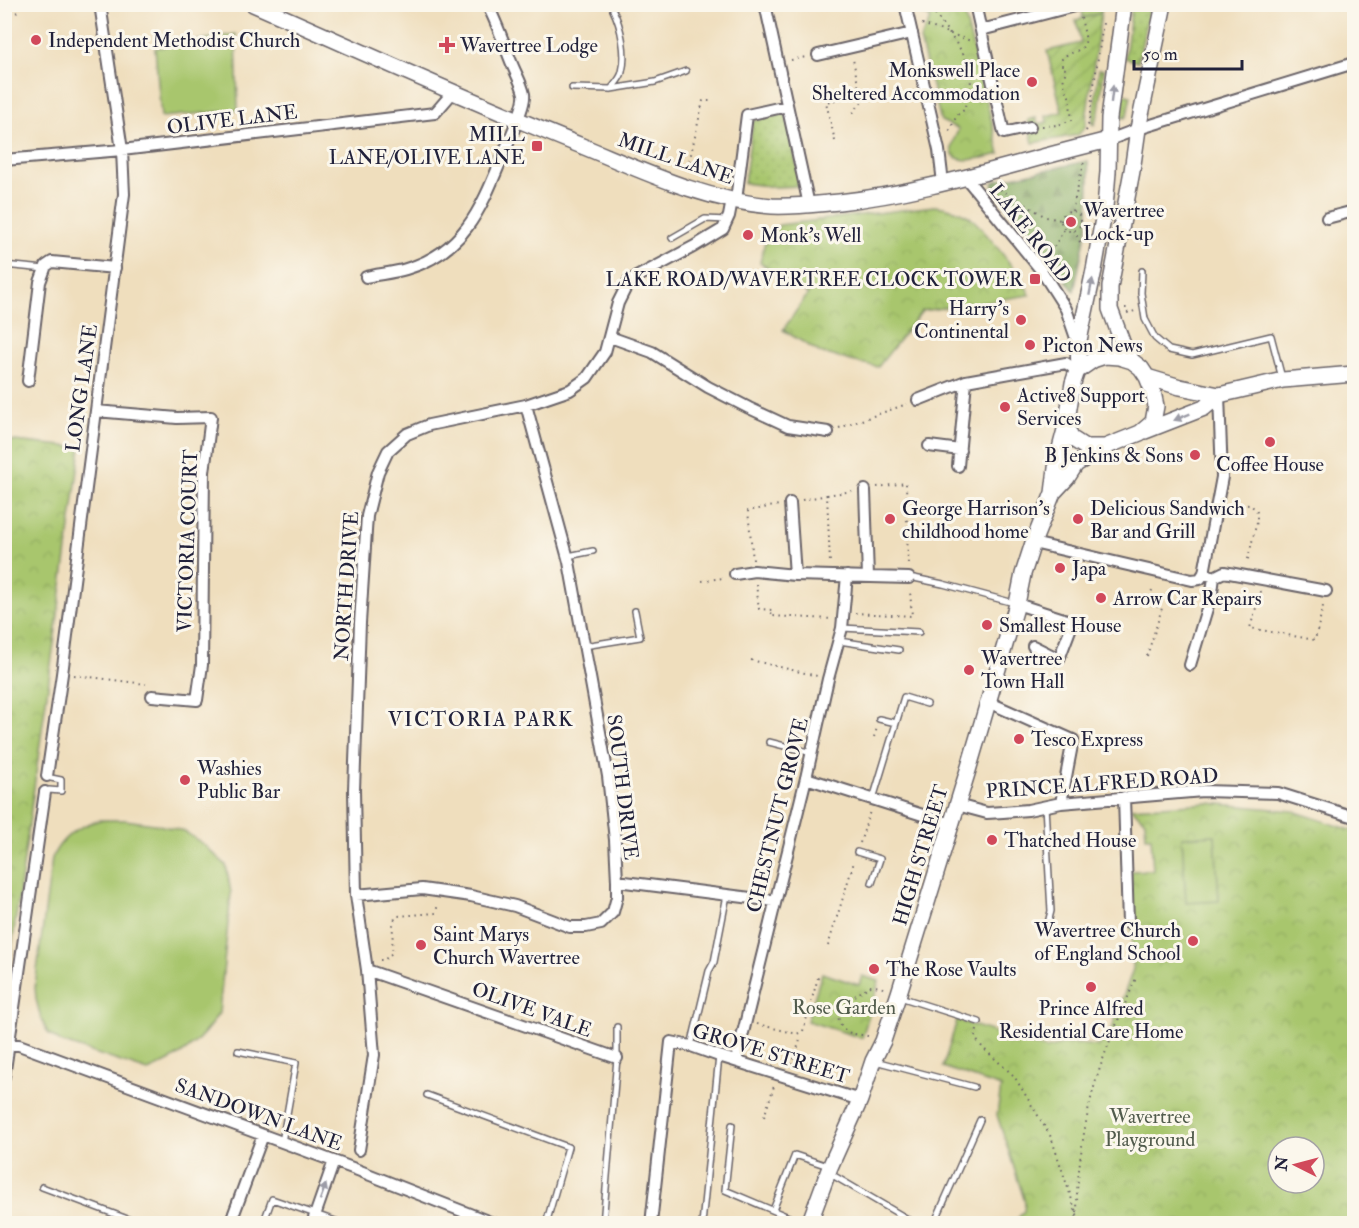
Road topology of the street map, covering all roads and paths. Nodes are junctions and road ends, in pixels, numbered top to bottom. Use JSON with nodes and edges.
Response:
{"nodes":[{"id":1,"x":100,"y":4,"type":"edge"},
{"id":2,"x":253,"y":4,"type":"edge"},
{"id":3,"x":503,"y":4,"type":"edge"},
{"id":4,"x":765,"y":4,"type":"edge"},
{"id":5,"x":905,"y":4,"type":"edge"},
{"id":6,"x":928,"y":4,"type":"edge"},
{"id":7,"x":975,"y":4,"type":"edge"},
{"id":8,"x":1124,"y":4,"type":"edge"},
{"id":9,"x":1164,"y":4,"type":"edge"},
{"id":10,"x":1080,"y":5,"type":"edge"},
{"id":11,"x":488,"y":6,"type":"edge"},
{"id":12,"x":612,"y":10,"type":"dead end"},
{"id":13,"x":20,"y":12,"type":"dead end"},
{"id":14,"x":4,"y":14,"type":"edge"},
{"id":15,"x":909,"y":19,"type":"junction"},
{"id":16,"x":1121,"y":24,"type":"junction"},
{"id":17,"x":981,"y":30,"type":"junction"},
{"id":18,"x":912,"y":33,"type":"junction"},
{"id":19,"x":950,"y":34,"type":"junction"},
{"id":20,"x":850,"y":47,"type":"junction"},
{"id":21,"x":985,"y":47,"type":"junction"},
{"id":22,"x":818,"y":55,"type":"joint"},
{"id":23,"x":778,"y":63,"type":"junction"},
{"id":24,"x":1354,"y":63,"type":"edge"},
{"id":25,"x":686,"y":71,"type":"dead end"},
{"id":26,"x":572,"y":88,"type":"dead end"},
{"id":27,"x":612,"y":89,"type":"junction"},
{"id":28,"x":453,"y":91,"type":"junction"},
{"id":29,"x":860,"y":95,"type":"junction"},
{"id":30,"x":711,"y":101,"type":"dead end"},
{"id":31,"x":787,"y":106,"type":"junction"},
{"id":32,"x":854,"y":113,"type":"dead end"},
{"id":33,"x":518,"y":120,"type":"junction"},
{"id":34,"x":1030,"y":127,"type":"joint"},
{"id":35,"x":1138,"y":129,"type":"junction"},
{"id":36,"x":1085,"y":133,"type":"dead end"},
{"id":37,"x":1109,"y":140,"type":"junction"},
{"id":38,"x":835,"y":141,"type":"dead end"},
{"id":39,"x":1074,"y":148,"type":"junction"},
{"id":40,"x":122,"y":150,"type":"junction"},
{"id":41,"x":939,"y":150,"type":"junction"},
{"id":42,"x":4,"y":160,"type":"edge"},
{"id":43,"x":704,"y":167,"type":"dead end"},
{"id":44,"x":988,"y":172,"type":"junction"},
{"id":45,"x":966,"y":178,"type":"junction"},
{"id":46,"x":943,"y":183,"type":"junction"},
{"id":47,"x":734,"y":200,"type":"junction"},
{"id":48,"x":809,"y":205,"type":"junction"},
{"id":49,"x":1072,"y":211,"type":"junction"},
{"id":50,"x":1354,"y":211,"type":"edge"},
{"id":51,"x":1326,"y":218,"type":"dead end"},
{"id":52,"x":727,"y":220,"type":"junction"},
{"id":53,"x":1061,"y":220,"type":"junction"},
{"id":54,"x":1065,"y":228,"type":"junction"},
{"id":55,"x":672,"y":238,"type":"dead end"},
{"id":56,"x":4,"y":265,"type":"edge"},
{"id":57,"x":115,"y":268,"type":"junction"},
{"id":58,"x":45,"y":269,"type":"junction"},
{"id":59,"x":1041,"y":270,"type":"junction"},
{"id":60,"x":1142,"y":271,"type":"dead end"},
{"id":61,"x":366,"y":277,"type":"dead end"},
{"id":62,"x":610,"y":337,"type":"junction"},
{"id":63,"x":1078,"y":345,"type":"junction"},
{"id":64,"x":1132,"y":362,"type":"junction"},
{"id":65,"x":1078,"y":370,"type":"junction"},
{"id":66,"x":1354,"y":374,"type":"edge"},
{"id":67,"x":1147,"y":377,"type":"junction"},
{"id":68,"x":1283,"y":380,"type":"junction"},
{"id":69,"x":28,"y":381,"type":"dead end"},
{"id":70,"x":966,"y":381,"type":"junction"},
{"id":71,"x":1219,"y":395,"type":"junction"},
{"id":72,"x":918,"y":400,"type":"joint"},
{"id":73,"x":526,"y":405,"type":"junction"},
{"id":74,"x":96,"y":411,"type":"junction"},
{"id":75,"x":1066,"y":426,"type":"junction"},
{"id":76,"x":828,"y":432,"type":"joint"},
{"id":77,"x":1140,"y":433,"type":"junction"},
{"id":78,"x":929,"y":446,"type":"dead end"},
{"id":79,"x":1105,"y":447,"type":"junction"},
{"id":80,"x":960,"y":450,"type":"junction"},
{"id":81,"x":958,"y":466,"type":"dead end"},
{"id":82,"x":865,"y":490,"type":"junction"},
{"id":83,"x":1053,"y":493,"type":"junction"},
{"id":84,"x":826,"y":495,"type":"dead end"},
{"id":85,"x":790,"y":503,"type":"dead end"},
{"id":86,"x":1217,"y":504,"type":"junction"},
{"id":87,"x":1033,"y":543,"type":"junction"},
{"id":88,"x":593,"y":551,"type":"dead end"},
{"id":89,"x":568,"y":556,"type":"junction"},
{"id":90,"x":795,"y":575,"type":"junction"},
{"id":91,"x":1209,"y":575,"type":"junction"},
{"id":92,"x":1244,"y":575,"type":"junction"},
{"id":93,"x":729,"y":576,"type":"joint"},
{"id":94,"x":847,"y":576,"type":"junction"},
{"id":95,"x":868,"y":577,"type":"junction"},
{"id":96,"x":912,"y":578,"type":"junction"},
{"id":97,"x":1264,"y":579,"type":"junction"},
{"id":98,"x":702,"y":581,"type":"dead end"},
{"id":99,"x":1152,"y":590,"type":"dead end"},
{"id":100,"x":1326,"y":591,"type":"joint"},
{"id":101,"x":1017,"y":604,"type":"junction"},
{"id":102,"x":635,"y":611,"type":"dead end"},
{"id":103,"x":844,"y":613,"type":"junction"},
{"id":104,"x":842,"y":628,"type":"junction"},
{"id":105,"x":919,"y":632,"type":"dead end"},
{"id":106,"x":838,"y":641,"type":"junction"},
{"id":107,"x":584,"y":646,"type":"junction"},
{"id":108,"x":1033,"y":646,"type":"dead end"},
{"id":109,"x":899,"y":650,"type":"dead end"},
{"id":110,"x":1147,"y":656,"type":"dead end"},
{"id":111,"x":751,"y":660,"type":"dead end"},
{"id":112,"x":1190,"y":665,"type":"dead end"},
{"id":113,"x":62,"y":674,"type":"junction"},
{"id":114,"x":828,"y":679,"type":"junction"},
{"id":115,"x":152,"y":696,"type":"joint"},
{"id":116,"x":988,"y":702,"type":"junction"},
{"id":117,"x":927,"y":704,"type":"dead end"},
{"id":118,"x":879,"y":719,"type":"dead end"},
{"id":119,"x":896,"y":723,"type":"junction"},
{"id":120,"x":770,"y":742,"type":"dead end"},
{"id":121,"x":812,"y":753,"type":"junction"},
{"id":122,"x":47,"y":776,"type":"joint"},
{"id":123,"x":806,"y":778,"type":"junction"},
{"id":124,"x":45,"y":792,"type":"joint"},
{"id":125,"x":1124,"y":797,"type":"junction"},
{"id":126,"x":873,"y":800,"type":"junction"},
{"id":127,"x":1061,"y":802,"type":"junction"},
{"id":128,"x":957,"y":805,"type":"junction"},
{"id":129,"x":1045,"y":806,"type":"junction"},
{"id":130,"x":1354,"y":815,"type":"edge"},
{"id":131,"x":951,"y":824,"type":"junction"},
{"id":132,"x":857,"y":852,"type":"junction"},
{"id":133,"x":617,"y":881,"type":"junction"},
{"id":134,"x":872,"y":883,"type":"dead end"},
{"id":135,"x":441,"y":891,"type":"junction"},
{"id":136,"x":356,"y":895,"type":"junction"},
{"id":137,"x":727,"y":895,"type":"junction"},
{"id":138,"x":775,"y":901,"type":"junction"},
{"id":139,"x":1128,"y":923,"type":"dead end"},
{"id":140,"x":1046,"y":931,"type":"dead end"},
{"id":141,"x":828,"y":946,"type":"dead end"},
{"id":142,"x":366,"y":965,"type":"junction"},
{"id":143,"x":819,"y":974,"type":"dead end"},
{"id":144,"x":1136,"y":978,"type":"dead end"},
{"id":145,"x":899,"y":995,"type":"junction"},
{"id":146,"x":746,"y":1021,"type":"junction"},
{"id":147,"x":979,"y":1022,"type":"joint"},
{"id":148,"x":617,"y":1027,"type":"dead end"},
{"id":149,"x":800,"y":1040,"type":"dead end"},
{"id":150,"x":883,"y":1041,"type":"junction"},
{"id":151,"x":7,"y":1045,"type":"edge"},
{"id":152,"x":692,"y":1046,"type":"junction"},
{"id":153,"x":238,"y":1051,"type":"dead end"},
{"id":154,"x":719,"y":1056,"type":"junction"},
{"id":155,"x":617,"y":1058,"type":"junction"},
{"id":156,"x":736,"y":1060,"type":"junction"},
{"id":157,"x":873,"y":1061,"type":"junction"},
{"id":158,"x":783,"y":1075,"type":"junction"},
{"id":159,"x":4,"y":1077,"type":"edge"},
{"id":160,"x":974,"y":1087,"type":"dead end"},
{"id":161,"x":427,"y":1095,"type":"dead end"},
{"id":162,"x":860,"y":1100,"type":"junction"},
{"id":163,"x":764,"y":1117,"type":"dead end"},
{"id":164,"x":980,"y":1120,"type":"dead end"},
{"id":165,"x":732,"y":1125,"type":"dead end"},
{"id":166,"x":263,"y":1135,"type":"junction"},
{"id":167,"x":282,"y":1142,"type":"junction"},
{"id":168,"x":359,"y":1150,"type":"dead end"},
{"id":169,"x":334,"y":1161,"type":"junction"},
{"id":170,"x":829,"y":1170,"type":"junction"},
{"id":171,"x":42,"y":1187,"type":"dead end"},
{"id":172,"x":773,"y":1210,"type":"junction"},
{"id":173,"x":1077,"y":1214,"type":"junction"},
{"id":174,"x":314,"y":1219,"type":"edge"},
{"id":175,"x":487,"y":1222,"type":"edge"},
{"id":176,"x":141,"y":1224,"type":"edge"},
{"id":177,"x":230,"y":1224,"type":"edge"},
{"id":178,"x":263,"y":1224,"type":"edge"},
{"id":179,"x":344,"y":1224,"type":"edge"},
{"id":180,"x":546,"y":1224,"type":"edge"},
{"id":181,"x":603,"y":1224,"type":"edge"},
{"id":182,"x":651,"y":1224,"type":"edge"},
{"id":183,"x":702,"y":1224,"type":"edge"},
{"id":184,"x":807,"y":1224,"type":"edge"},
{"id":185,"x":916,"y":1224,"type":"edge"},
{"id":186,"x":934,"y":1224,"type":"edge"},
{"id":187,"x":1075,"y":1224,"type":"edge"},
{"id":188,"x":1080,"y":1224,"type":"edge"}],
"edges":[{"from":1,"to":40,"type":"street","name":"LONG LANE"},
{"from":2,"to":28,"type":"main road","name":"MILL LANE"},
{"from":3,"to":11,"type":"street"},
{"from":4,"to":23,"type":"street"},
{"from":5,"to":15,"type":"street"},
{"from":6,"to":19,"type":"path"},
{"from":7,"to":17,"type":"street"},
{"from":8,"to":16,"type":"main road"},
{"from":9,"to":35,"type":"main road"},
{"from":10,"to":17,"type":"street"},
{"from":10,"to":34,"type":"path"},
{"from":11,"to":33,"type":"street"},
{"from":12,"to":27,"type":"lane"},
{"from":13,"to":14,"type":"path"},
{"from":15,"to":18,"type":"street"},
{"from":15,"to":19,"type":"path"},
{"from":16,"to":36,"type":"path"},
{"from":37,"to":16,"type":"main road","one_way":true},
{"from":17,"to":21,"type":"street"},
{"from":18,"to":20,"type":"street"},
{"from":18,"to":41,"type":"street"},
{"from":19,"to":21,"type":"path"},
{"from":19,"to":41,"type":"path"},
{"from":20,"to":22,"type":"street"},
{"from":20,"to":29,"type":"path"},
{"from":21,"to":34,"type":"street"},
{"from":22,"to":23,"type":"path"},
{"from":23,"to":31,"type":"street"},
{"from":24,"to":35,"type":"street"},
{"from":25,"to":27,"type":"lane"},
{"from":26,"to":27,"type":"lane"},
{"from":28,"to":33,"type":"main road","name":"MILL LANE"},
{"from":28,"to":40,"type":"street","name":"OLIVE LANE"},
{"from":29,"to":32,"type":"path"},
{"from":29,"to":38,"type":"path"},
{"from":30,"to":43,"type":"path"},
{"from":31,"to":47,"type":"street"},
{"from":31,"to":48,"type":"street"},
{"from":33,"to":47,"type":"main road","name":"MILL LANE"},
{"from":33,"to":61,"type":"street"},
{"from":35,"to":37,"type":"street"},
{"from":35,"to":64,"type":"main road"},
{"from":37,"to":39,"type":"main road","name":"MILL LANE"},
{"from":63,"to":37,"type":"main road","one_way":true},
{"from":39,"to":44,"type":"main road","name":"MILL LANE"},
{"from":39,"to":49,"type":"path"},
{"from":40,"to":42,"type":"street","name":"OLIVE LANE"},
{"from":40,"to":57,"type":"street","name":"LONG LANE"},
{"from":41,"to":46,"type":"street"},
{"from":44,"to":45,"type":"main road","name":"MILL LANE"},
{"from":44,"to":53,"type":"path"},
{"from":45,"to":46,"type":"main road","name":"MILL LANE"},
{"from":45,"to":59,"type":"street","name":"LAKE ROAD"},
{"from":46,"to":48,"type":"main road","name":"MILL LANE"},
{"from":47,"to":48,"type":"main road","name":"MILL LANE"},
{"from":47,"to":52,"type":"street"},
{"from":49,"to":53,"type":"path"},
{"from":49,"to":54,"type":"path"},
{"from":50,"to":51,"type":"street"},
{"from":52,"to":55,"type":"lane"},
{"from":52,"to":62,"type":"street","name":"NORTH DRIVE"},
{"from":53,"to":54,"type":"path"},
{"from":54,"to":59,"type":"path"},
{"from":56,"to":58,"type":"lane"},
{"from":57,"to":58,"type":"street"},
{"from":57,"to":74,"type":"street","name":"LONG LANE"},
{"from":58,"to":69,"type":"street"},
{"from":59,"to":63,"type":"street","name":"LAKE ROAD"},
{"from":60,"to":68,"type":"lane"},
{"from":62,"to":73,"type":"street","name":"NORTH DRIVE"},
{"from":62,"to":76,"type":"street"},
{"from":63,"to":65,"type":"main road"},
{"from":64,"to":65,"type":"main road"},
{"from":64,"to":67,"type":"main road"},
{"from":65,"to":70,"type":"street"},
{"from":65,"to":75,"type":"main road"},
{"from":66,"to":68,"type":"main road"},
{"from":67,"to":71,"type":"main road"},
{"from":67,"to":77,"type":"main road"},
{"from":68,"to":71,"type":"main road"},
{"from":70,"to":72,"type":"street"},
{"from":70,"to":80,"type":"street"},
{"from":71,"to":77,"type":"main road","one_way":true},
{"from":71,"to":86,"type":"street"},
{"from":72,"to":76,"type":"path"},
{"from":73,"to":89,"type":"street","name":"SOUTH DRIVE"},
{"from":73,"to":136,"type":"street","name":"NORTH DRIVE"},
{"from":74,"to":113,"type":"street","name":"LONG LANE"},
{"from":74,"to":115,"type":"street","name":"VICTORIA COURT"},
{"from":75,"to":79,"type":"main road"},
{"from":75,"to":83,"type":"main road","name":"HIGH STREET"},
{"from":77,"to":79,"type":"main road"},
{"from":78,"to":80,"type":"street"},
{"from":79,"to":83,"type":"main road","name":"HIGH STREET"},
{"from":80,"to":81,"type":"street"},
{"from":82,"to":84,"type":"path"},
{"from":82,"to":95,"type":"street"},
{"from":82,"to":96,"type":"path"},
{"from":83,"to":87,"type":"main road","name":"HIGH STREET"},
{"from":85,"to":90,"type":"street"},
{"from":86,"to":91,"type":"street"},
{"from":86,"to":92,"type":"path"},
{"from":87,"to":91,"type":"street"},
{"from":87,"to":101,"type":"main road","name":"HIGH STREET"},
{"from":88,"to":89,"type":"lane"},
{"from":89,"to":107,"type":"street","name":"SOUTH DRIVE"},
{"from":90,"to":93,"type":"street"},
{"from":90,"to":94,"type":"street"},
{"from":91,"to":92,"type":"street"},
{"from":91,"to":112,"type":"street"},
{"from":92,"to":97,"type":"street"},
{"from":93,"to":98,"type":"path"},
{"from":94,"to":95,"type":"street"},
{"from":94,"to":103,"type":"street","name":"CHESTNUT GROVE"},
{"from":95,"to":96,"type":"street"},
{"from":96,"to":101,"type":"lane"},
{"from":96,"to":103,"type":"path"},
{"from":97,"to":100,"type":"street"},
{"from":97,"to":100,"type":"path"},
{"from":99,"to":110,"type":"path"},
{"from":101,"to":108,"type":"street"},
{"from":101,"to":116,"type":"main road","name":"HIGH STREET"},
{"from":102,"to":107,"type":"lane"},
{"from":103,"to":104,"type":"street","name":"CHESTNUT GROVE"},
{"from":104,"to":105,"type":"lane"},
{"from":104,"to":106,"type":"street","name":"CHESTNUT GROVE"},
{"from":106,"to":109,"type":"lane"},
{"from":106,"to":114,"type":"street","name":"CHESTNUT GROVE"},
{"from":107,"to":133,"type":"street","name":"SOUTH DRIVE"},
{"from":111,"to":114,"type":"path"},
{"from":113,"to":115,"type":"path"},
{"from":113,"to":122,"type":"street","name":"LONG LANE"},
{"from":114,"to":121,"type":"street","name":"CHESTNUT GROVE"},
{"from":116,"to":127,"type":"street"},
{"from":116,"to":128,"type":"main road","name":"HIGH STREET"},
{"from":117,"to":119,"type":"lane"},
{"from":118,"to":119,"type":"lane"},
{"from":119,"to":126,"type":"lane"},
{"from":120,"to":121,"type":"lane"},
{"from":121,"to":123,"type":"street","name":"CHESTNUT GROVE"},
{"from":122,"to":124,"type":"lane"},
{"from":123,"to":126,"type":"street"},
{"from":123,"to":138,"type":"street","name":"CHESTNUT GROVE"},
{"from":124,"to":151,"type":"street"},
{"from":125,"to":127,"type":"street","name":"PRINCE ALFRED ROAD"},
{"from":125,"to":130,"type":"street","name":"PRINCE ALFRED ROAD"},
{"from":125,"to":139,"type":"street"},
{"from":126,"to":131,"type":"street"},
{"from":126,"to":132,"type":"path"},
{"from":127,"to":129,"type":"street","name":"PRINCE ALFRED ROAD"},
{"from":128,"to":129,"type":"street","name":"PRINCE ALFRED ROAD"},
{"from":128,"to":131,"type":"main road","name":"HIGH STREET"},
{"from":129,"to":140,"type":"lane"},
{"from":131,"to":145,"type":"main road","name":"HIGH STREET"},
{"from":132,"to":134,"type":"lane"},
{"from":132,"to":141,"type":"path"},
{"from":133,"to":135,"type":"street","name":"SOUTH DRIVE"},
{"from":133,"to":137,"type":"street"},
{"from":135,"to":136,"type":"street","name":"SOUTH DRIVE"},
{"from":135,"to":142,"type":"path"},
{"from":136,"to":142,"type":"street","name":"NORTH DRIVE"},
{"from":137,"to":138,"type":"street"},
{"from":137,"to":152,"type":"lane"},
{"from":138,"to":146,"type":"street","name":"CHESTNUT GROVE"},
{"from":142,"to":155,"type":"street","name":"OLIVE VALE"},
{"from":142,"to":168,"type":"street","name":"NORTH DRIVE"},
{"from":143,"to":146,"type":"path"},
{"from":144,"to":173,"type":"path"},
{"from":145,"to":147,"type":"lane"},
{"from":145,"to":150,"type":"main road","name":"HIGH STREET"},
{"from":145,"to":150,"type":"path"},
{"from":146,"to":156,"type":"street","name":"CHESTNUT GROVE"},
{"from":147,"to":173,"type":"path"},
{"from":148,"to":155,"type":"lane"},
{"from":149,"to":158,"type":"path"},
{"from":150,"to":157,"type":"main road","name":"HIGH STREET"},
{"from":151,"to":159,"type":"street"},
{"from":151,"to":166,"type":"street","name":"SANDOWN LANE"},
{"from":152,"to":154,"type":"street","name":"GROVE STREET"},
{"from":152,"to":182,"type":"street","name":"GROVE STREET"},
{"from":153,"to":167,"type":"lane"},
{"from":154,"to":156,"type":"street","name":"GROVE STREET"},
{"from":154,"to":183,"type":"lane"},
{"from":155,"to":181,"type":"lane"},
{"from":156,"to":158,"type":"street","name":"GROVE STREET"},
{"from":157,"to":160,"type":"lane"},
{"from":157,"to":162,"type":"main road","name":"HIGH STREET"},
{"from":158,"to":162,"type":"street","name":"GROVE STREET"},
{"from":158,"to":163,"type":"path"},
{"from":161,"to":180,"type":"lane"},
{"from":162,"to":170,"type":"main road","name":"HIGH STREET"},
{"from":164,"to":186,"type":"lane"},
{"from":165,"to":172,"type":"lane"},
{"from":166,"to":167,"type":"street","name":"SANDOWN LANE"},
{"from":166,"to":177,"type":"street"},
{"from":167,"to":169,"type":"street","name":"SANDOWN LANE"},
{"from":174,"to":169,"type":"street","one_way":true},
{"from":169,"to":175,"type":"street","name":"SANDOWN LANE"},
{"from":170,"to":172,"type":"lane"},
{"from":170,"to":184,"type":"main road","name":"HIGH STREET"},
{"from":170,"to":185,"type":"lane"},
{"from":171,"to":176,"type":"lane"},
{"from":172,"to":184,"type":"lane"},
{"from":173,"to":187,"type":"path"},
{"from":173,"to":188,"type":"path"},
{"from":174,"to":178,"type":"lane"},
{"from":174,"to":179,"type":"lane"}]}
